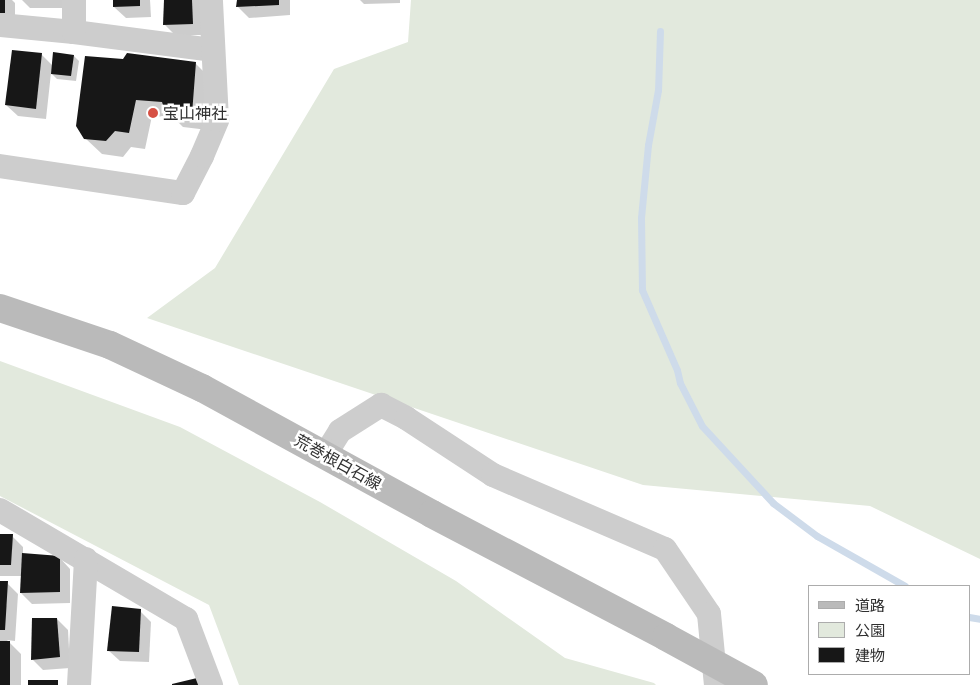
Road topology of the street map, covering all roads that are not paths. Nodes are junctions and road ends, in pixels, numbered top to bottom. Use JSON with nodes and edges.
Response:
{"nodes":[{"id":1,"x":74,"y":0,"type":"edge"},
{"id":2,"x":211,"y":0,"type":"edge"},
{"id":3,"x":0,"y":25,"type":"edge"},
{"id":4,"x":74,"y":32,"type":"junction"},
{"id":5,"x":212,"y":50,"type":"junction"},
{"id":6,"x":0,"y":166,"type":"edge"},
{"id":7,"x":0,"y":308,"type":"edge"},
{"id":8,"x":325,"y":455,"type":"junction"},
{"id":9,"x":0,"y":510,"type":"edge"},
{"id":10,"x":86,"y":559,"type":"junction"},
{"id":11,"x":79,"y":685,"type":"edge"},
{"id":12,"x":211,"y":685,"type":"edge"},
{"id":13,"x":716,"y":685,"type":"edge"},
{"id":14,"x":754,"y":685,"type":"edge"}],
"edges":[{"from":1,"to":4,"type":"street"},
{"from":2,"to":5,"type":"street"},
{"from":3,"to":4,"type":"street"},
{"from":4,"to":5,"type":"street"},
{"from":5,"to":6,"type":"street"},
{"from":7,"to":8,"type":"street","name":"荒巻根白石線"},
{"from":8,"to":13,"type":"street"},
{"from":8,"to":14,"type":"street","name":"荒巻根白石線","bridge":true},
{"from":9,"to":10,"type":"street"},
{"from":10,"to":11,"type":"street"},
{"from":10,"to":12,"type":"street"}]}
